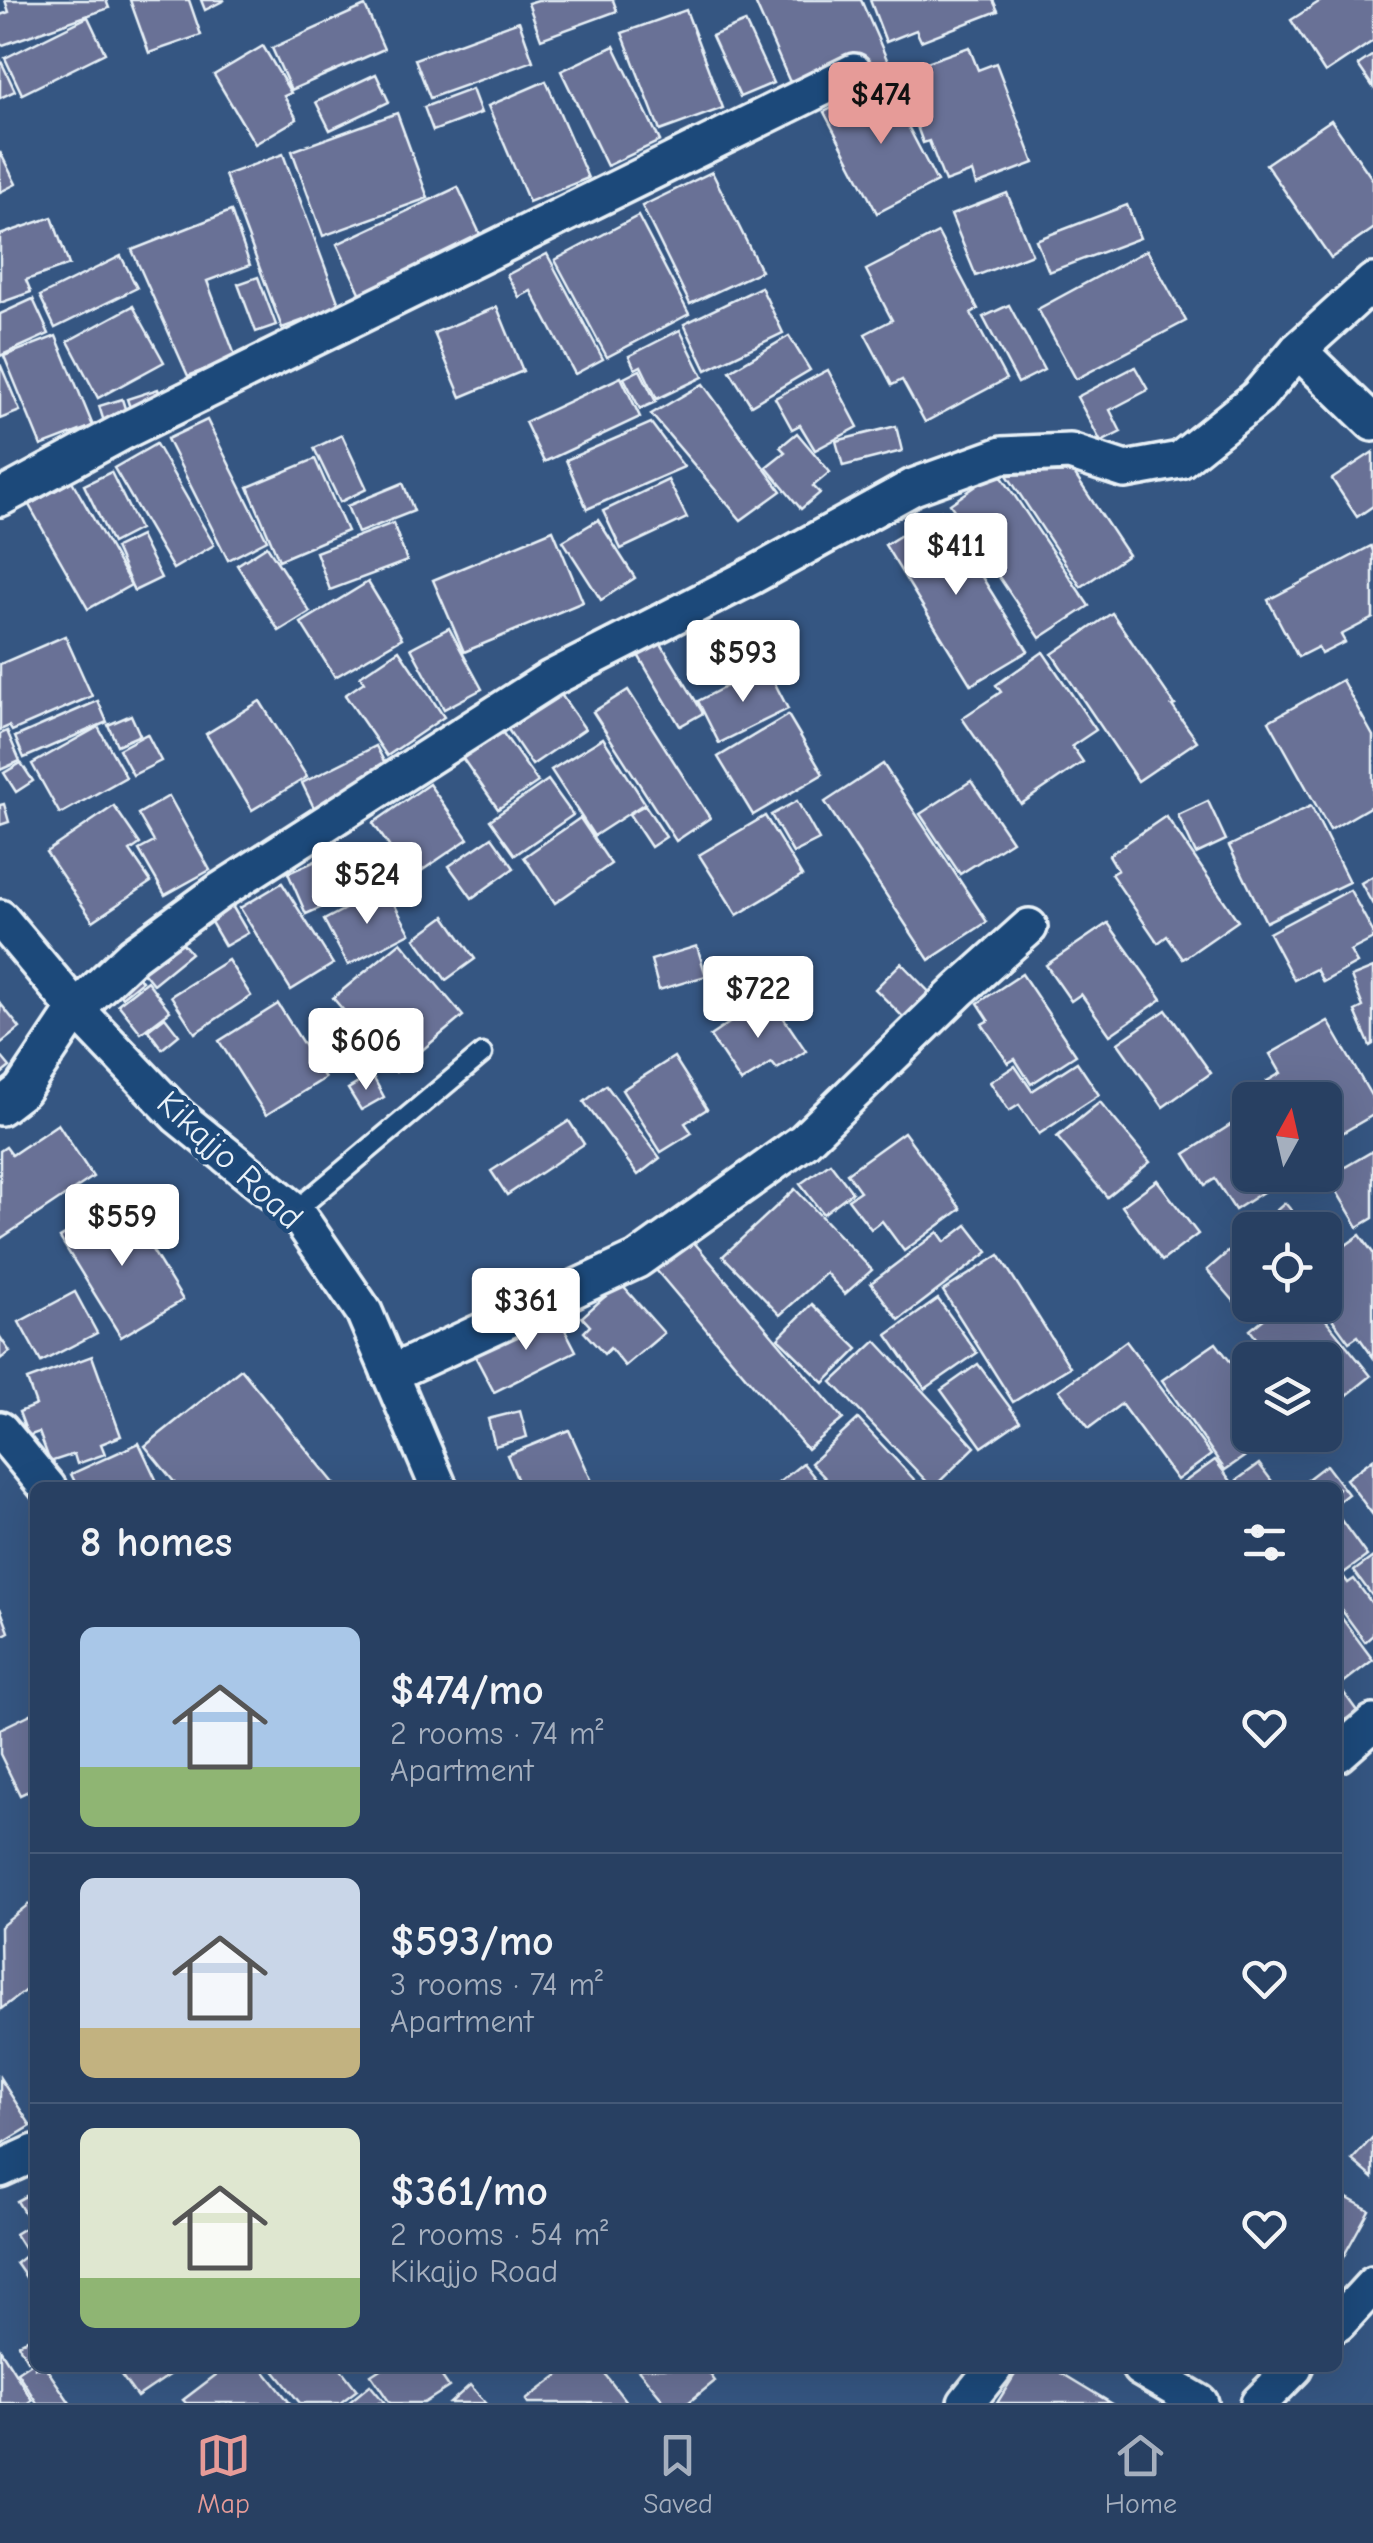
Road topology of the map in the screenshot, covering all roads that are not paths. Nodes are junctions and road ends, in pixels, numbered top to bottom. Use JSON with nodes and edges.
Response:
{"nodes":[{"id":1,"x":854,"y":72,"type":"dead end"},
{"id":2,"x":1373,"y":282,"type":"edge"},
{"id":3,"x":1298,"y":350,"type":"junction"},
{"id":4,"x":1373,"y":423,"type":"edge"},
{"id":5,"x":0,"y":498,"type":"edge"},
{"id":6,"x":0,"y":918,"type":"edge"},
{"id":7,"x":1029,"y":927,"type":"dead end"},
{"id":8,"x":76,"y":1008,"type":"junction"},
{"id":9,"x":482,"y":1054,"type":"dead end"},
{"id":10,"x":0,"y":1107,"type":"edge"},
{"id":11,"x":294,"y":1211,"type":"junction"},
{"id":12,"x":390,"y":1374,"type":"junction"},
{"id":13,"x":0,"y":1430,"type":"edge"},
{"id":14,"x":43,"y":1482,"type":"edge"},
{"id":15,"x":436,"y":1482,"type":"edge"},
{"id":16,"x":1373,"y":1723,"type":"edge"},
{"id":17,"x":1342,"y":1750,"type":"edge"},
{"id":18,"x":30,"y":2155,"type":"edge"},
{"id":19,"x":0,"y":2169,"type":"edge"},
{"id":20,"x":1373,"y":2285,"type":"edge"},
{"id":21,"x":1342,"y":2319,"type":"edge"},
{"id":22,"x":991,"y":2372,"type":"edge"},
{"id":23,"x":1147,"y":2372,"type":"edge"},
{"id":24,"x":1290,"y":2372,"type":"edge"},
{"id":25,"x":966,"y":2403,"type":"edge"},
{"id":26,"x":1200,"y":2403,"type":"edge"},
{"id":27,"x":1259,"y":2403,"type":"edge"}],
"edges":[{"from":1,"to":5,"type":"street"},
{"from":2,"to":3,"type":"street"},
{"from":3,"to":4,"type":"street"},
{"from":3,"to":8,"type":"street"},
{"from":6,"to":8,"type":"street","name":"Kikajjo Road"},
{"from":7,"to":12,"type":"street"},
{"from":8,"to":10,"type":"street"},
{"from":8,"to":11,"type":"street","name":"Kikajjo Road"},
{"from":9,"to":11,"type":"lane"},
{"from":11,"to":12,"type":"street","name":"Kikajjo Road"},
{"from":12,"to":15,"type":"street","name":"Kikajjo Road"},
{"from":13,"to":14,"type":"street"},
{"from":16,"to":17,"type":"street"},
{"from":18,"to":19,"type":"street"},
{"from":20,"to":21,"type":"street"},
{"from":22,"to":25,"type":"street"},
{"from":23,"to":26,"type":"street"},
{"from":24,"to":27,"type":"street"}]}
